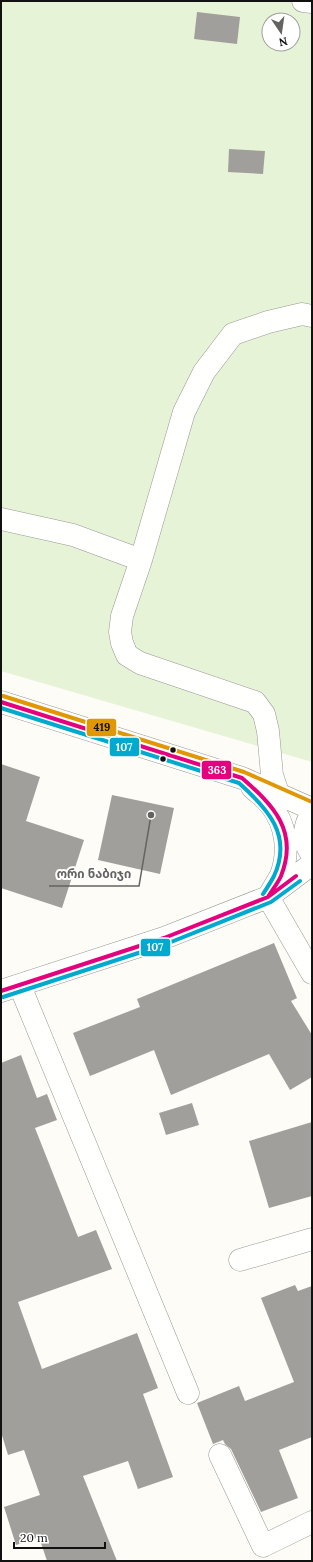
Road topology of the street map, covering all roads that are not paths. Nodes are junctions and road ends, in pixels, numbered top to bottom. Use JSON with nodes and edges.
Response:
{"nodes":[{"id":1,"x":303,"y":1,"type":"edge"},
{"id":2,"x":312,"y":2,"type":"edge"},
{"id":3,"x":312,"y":316,"type":"edge"},
{"id":4,"x":1,"y":519,"type":"edge"},
{"id":5,"x":141,"y":560,"type":"junction"},
{"id":6,"x":1,"y":702,"type":"edge"},
{"id":7,"x":242,"y":778,"type":"junction"},
{"id":8,"x":278,"y":793,"type":"junction"},
{"id":9,"x":312,"y":809,"type":"edge"},
{"id":10,"x":312,"y":813,"type":"edge"},
{"id":11,"x":312,"y":854,"type":"edge"},
{"id":12,"x":312,"y":864,"type":"edge"},
{"id":13,"x":268,"y":897,"type":"junction"},
{"id":14,"x":312,"y":973,"type":"edge"},
{"id":15,"x":10,"y":989,"type":"edge"},
{"id":16,"x":312,"y":1239,"type":"edge"},
{"id":17,"x":240,"y":1260,"type":"dead end"},
{"id":18,"x":188,"y":1393,"type":"dead end"},
{"id":19,"x":220,"y":1455,"type":"dead end"},
{"id":20,"x":312,"y":1522,"type":"edge"}],
"edges":[{"from":1,"to":2,"type":"street"},
{"from":3,"to":5,"type":"street"},
{"from":4,"to":5,"type":"street"},
{"from":5,"to":8,"type":"street"},
{"from":6,"to":7,"type":"street"},
{"from":7,"to":8,"type":"street"},
{"from":7,"to":13,"type":"street"},
{"from":8,"to":9,"type":"street"},
{"from":10,"to":11,"type":"street"},
{"from":12,"to":13,"type":"street"},
{"from":13,"to":14,"type":"street"},
{"from":13,"to":15,"type":"street"},
{"from":15,"to":18,"type":"street"},
{"from":16,"to":17,"type":"street"},
{"from":19,"to":20,"type":"street"}]}
